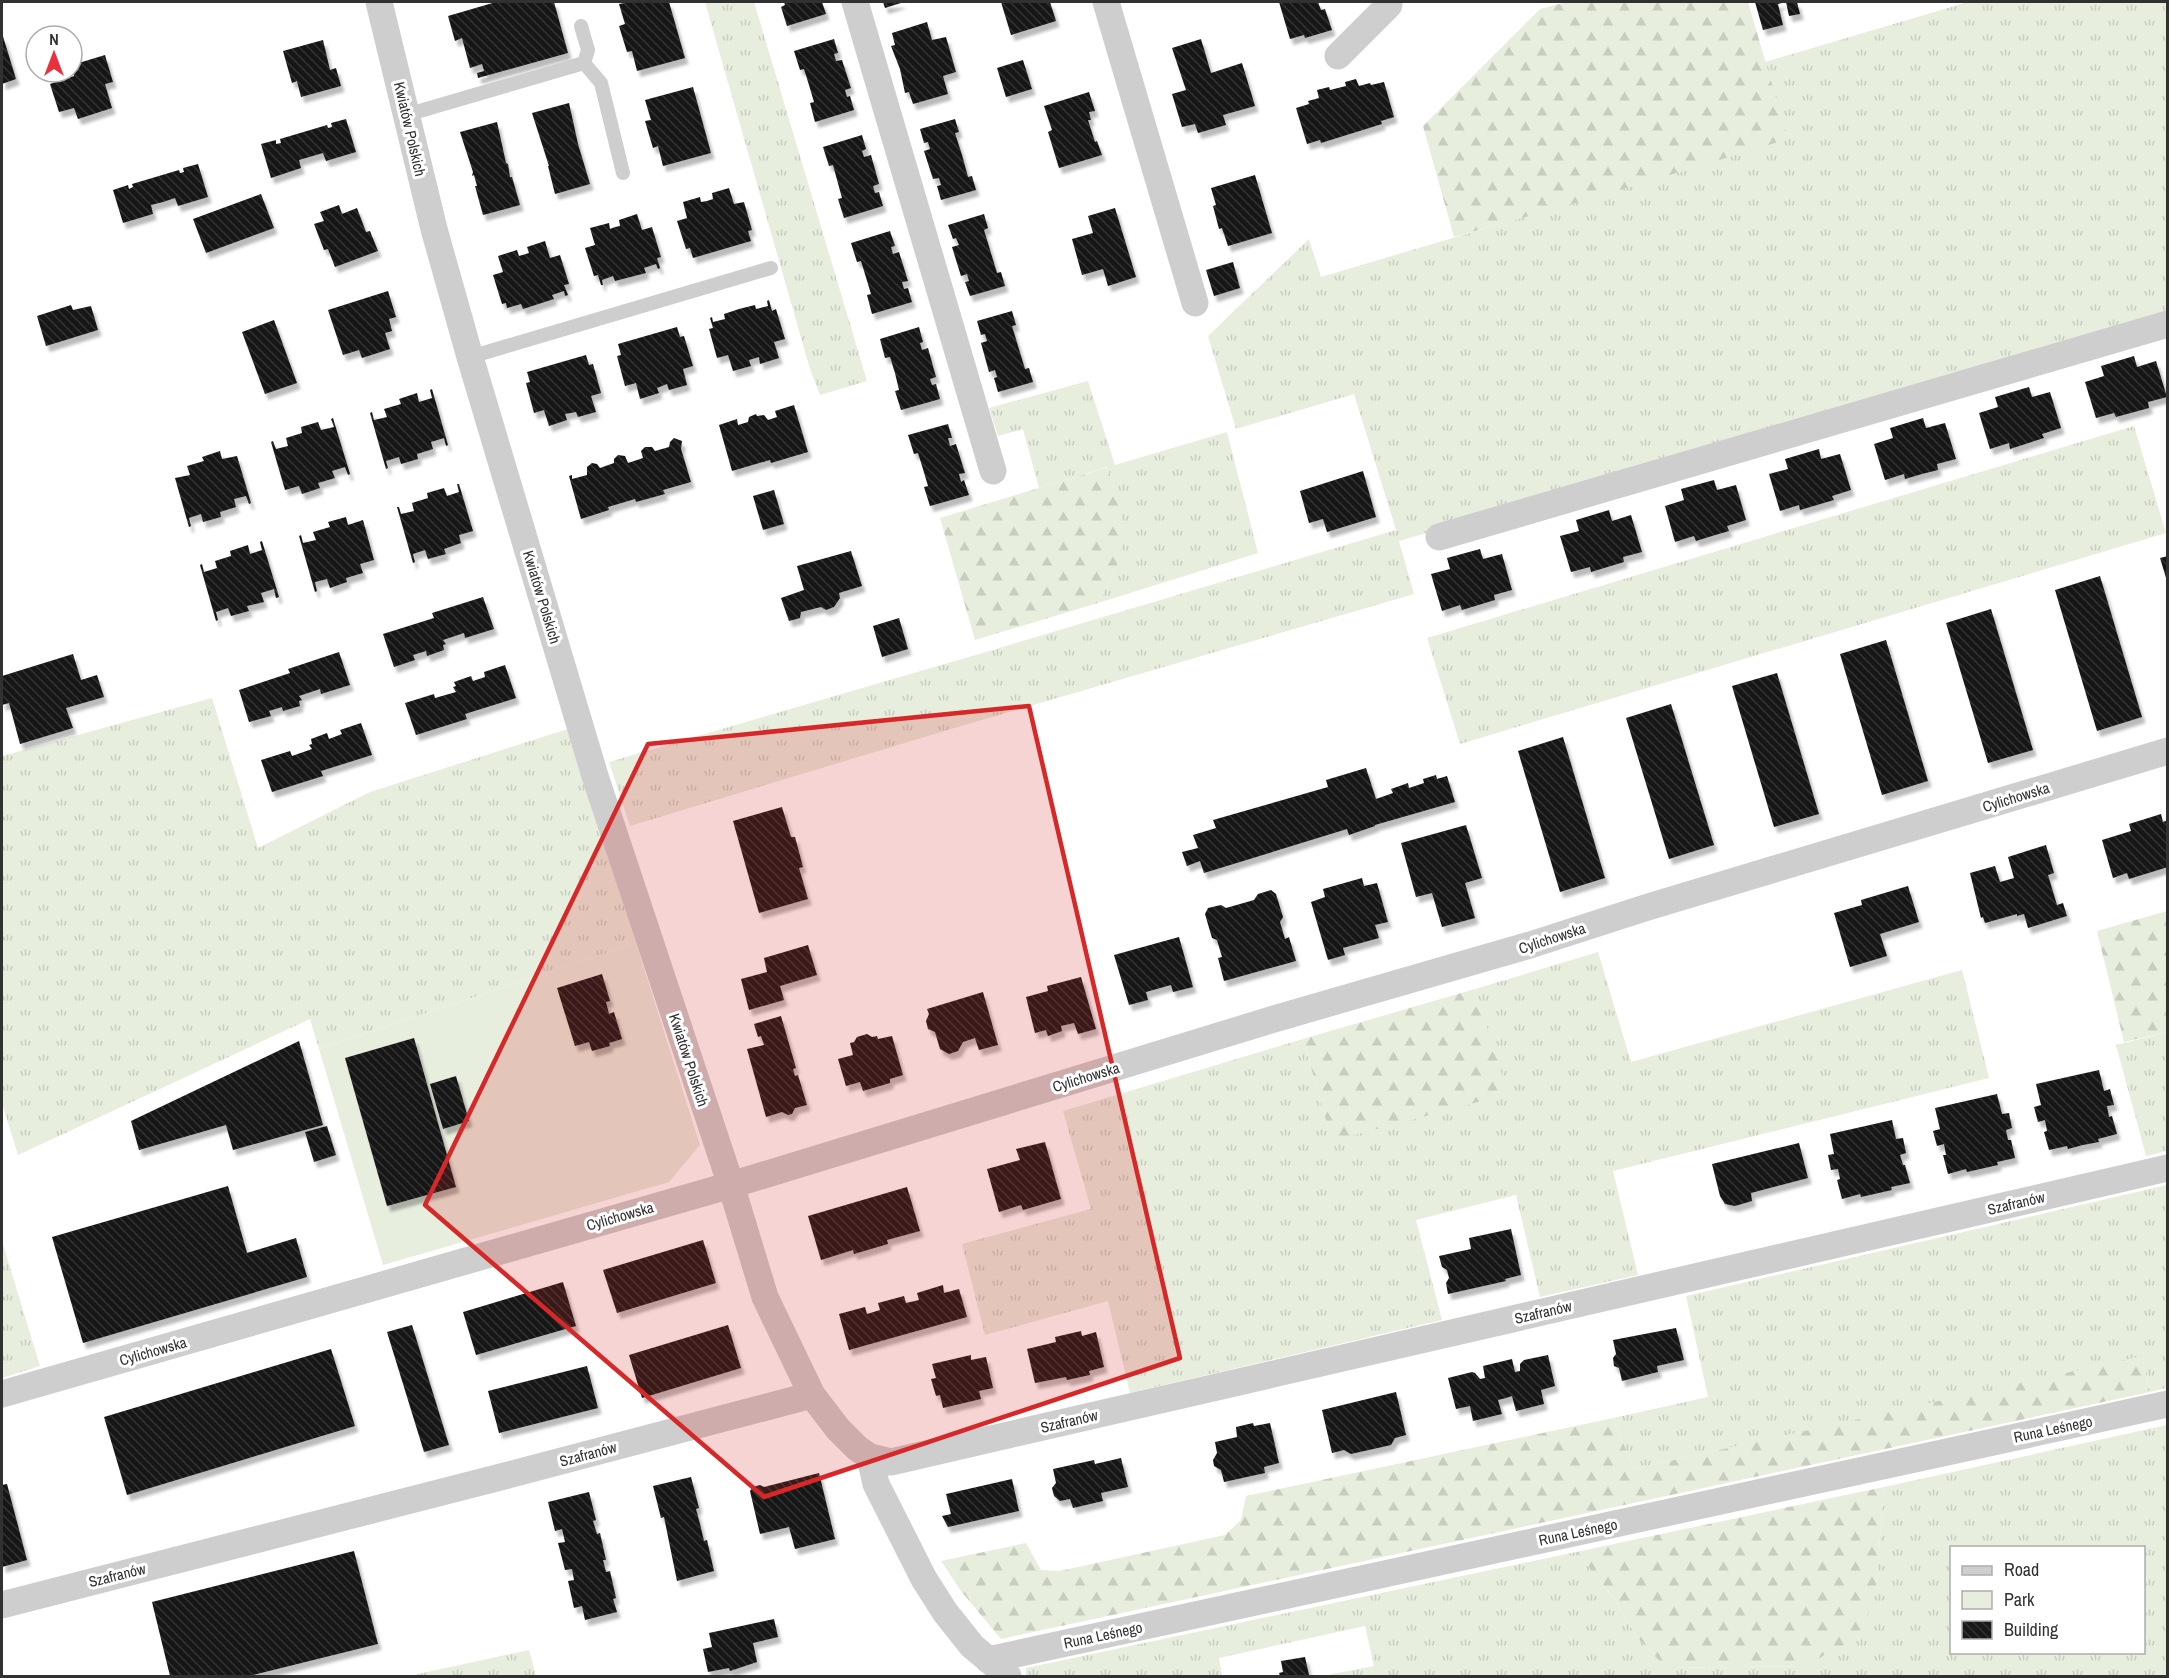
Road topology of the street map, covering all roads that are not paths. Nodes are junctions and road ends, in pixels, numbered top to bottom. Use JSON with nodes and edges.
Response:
{"nodes":[{"id":1,"x":379,"y":2,"type":"edge"},
{"id":2,"x":855,"y":2,"type":"edge"},
{"id":3,"x":1106,"y":2,"type":"edge"},
{"id":4,"x":1387,"y":2,"type":"edge"},
{"id":5,"x":581,"y":26,"type":"dead end"},
{"id":6,"x":1338,"y":56,"type":"dead end"},
{"id":7,"x":585,"y":63,"type":"junction"},
{"id":8,"x":406,"y":115,"type":"junction"},
{"id":9,"x":623,"y":173,"type":"dead end"},
{"id":10,"x":771,"y":268,"type":"dead end"},
{"id":11,"x":1195,"y":303,"type":"dead end"},
{"id":12,"x":2168,"y":324,"type":"edge"},
{"id":13,"x":470,"y":357,"type":"junction"},
{"id":14,"x":993,"y":471,"type":"dead end"},
{"id":15,"x":1439,"y":537,"type":"dead end"},
{"id":16,"x":2168,"y":751,"type":"edge"},
{"id":17,"x":2168,"y":1168,"type":"edge"},
{"id":18,"x":731,"y":1185,"type":"junction"},
{"id":19,"x":2,"y":1394,"type":"edge"},
{"id":20,"x":812,"y":1395,"type":"junction"},
{"id":21,"x":2168,"y":1404,"type":"edge"},
{"id":22,"x":870,"y":1457,"type":"junction"},
{"id":23,"x":2,"y":1605,"type":"edge"},
{"id":24,"x":998,"y":1668,"type":"edge"}],
"edges":[{"from":1,"to":8,"type":"street","name":"Kwiatów Polskich"},
{"from":2,"to":14,"type":"street"},
{"from":3,"to":11,"type":"street"},
{"from":4,"to":6,"type":"street"},
{"from":5,"to":7,"type":"lane"},
{"from":7,"to":8,"type":"lane"},
{"from":7,"to":9,"type":"lane"},
{"from":8,"to":13,"type":"street","name":"Kwiatów Polskich"},
{"from":10,"to":13,"type":"lane"},
{"from":12,"to":15,"type":"street"},
{"from":13,"to":18,"type":"street","name":"Kwiatów Polskich"},
{"from":16,"to":18,"type":"street","name":"Cylichowska"},
{"from":17,"to":22,"type":"street","name":"Szafranów"},
{"from":18,"to":19,"type":"street","name":"Cylichowska"},
{"from":18,"to":20,"type":"street","name":"Kwiatów Polskich"},
{"from":20,"to":22,"type":"street"},
{"from":20,"to":23,"type":"street","name":"Szafranów"},
{"from":21,"to":24,"type":"street","name":"Runa Leśnego"},
{"from":22,"to":24,"type":"street"}]}
